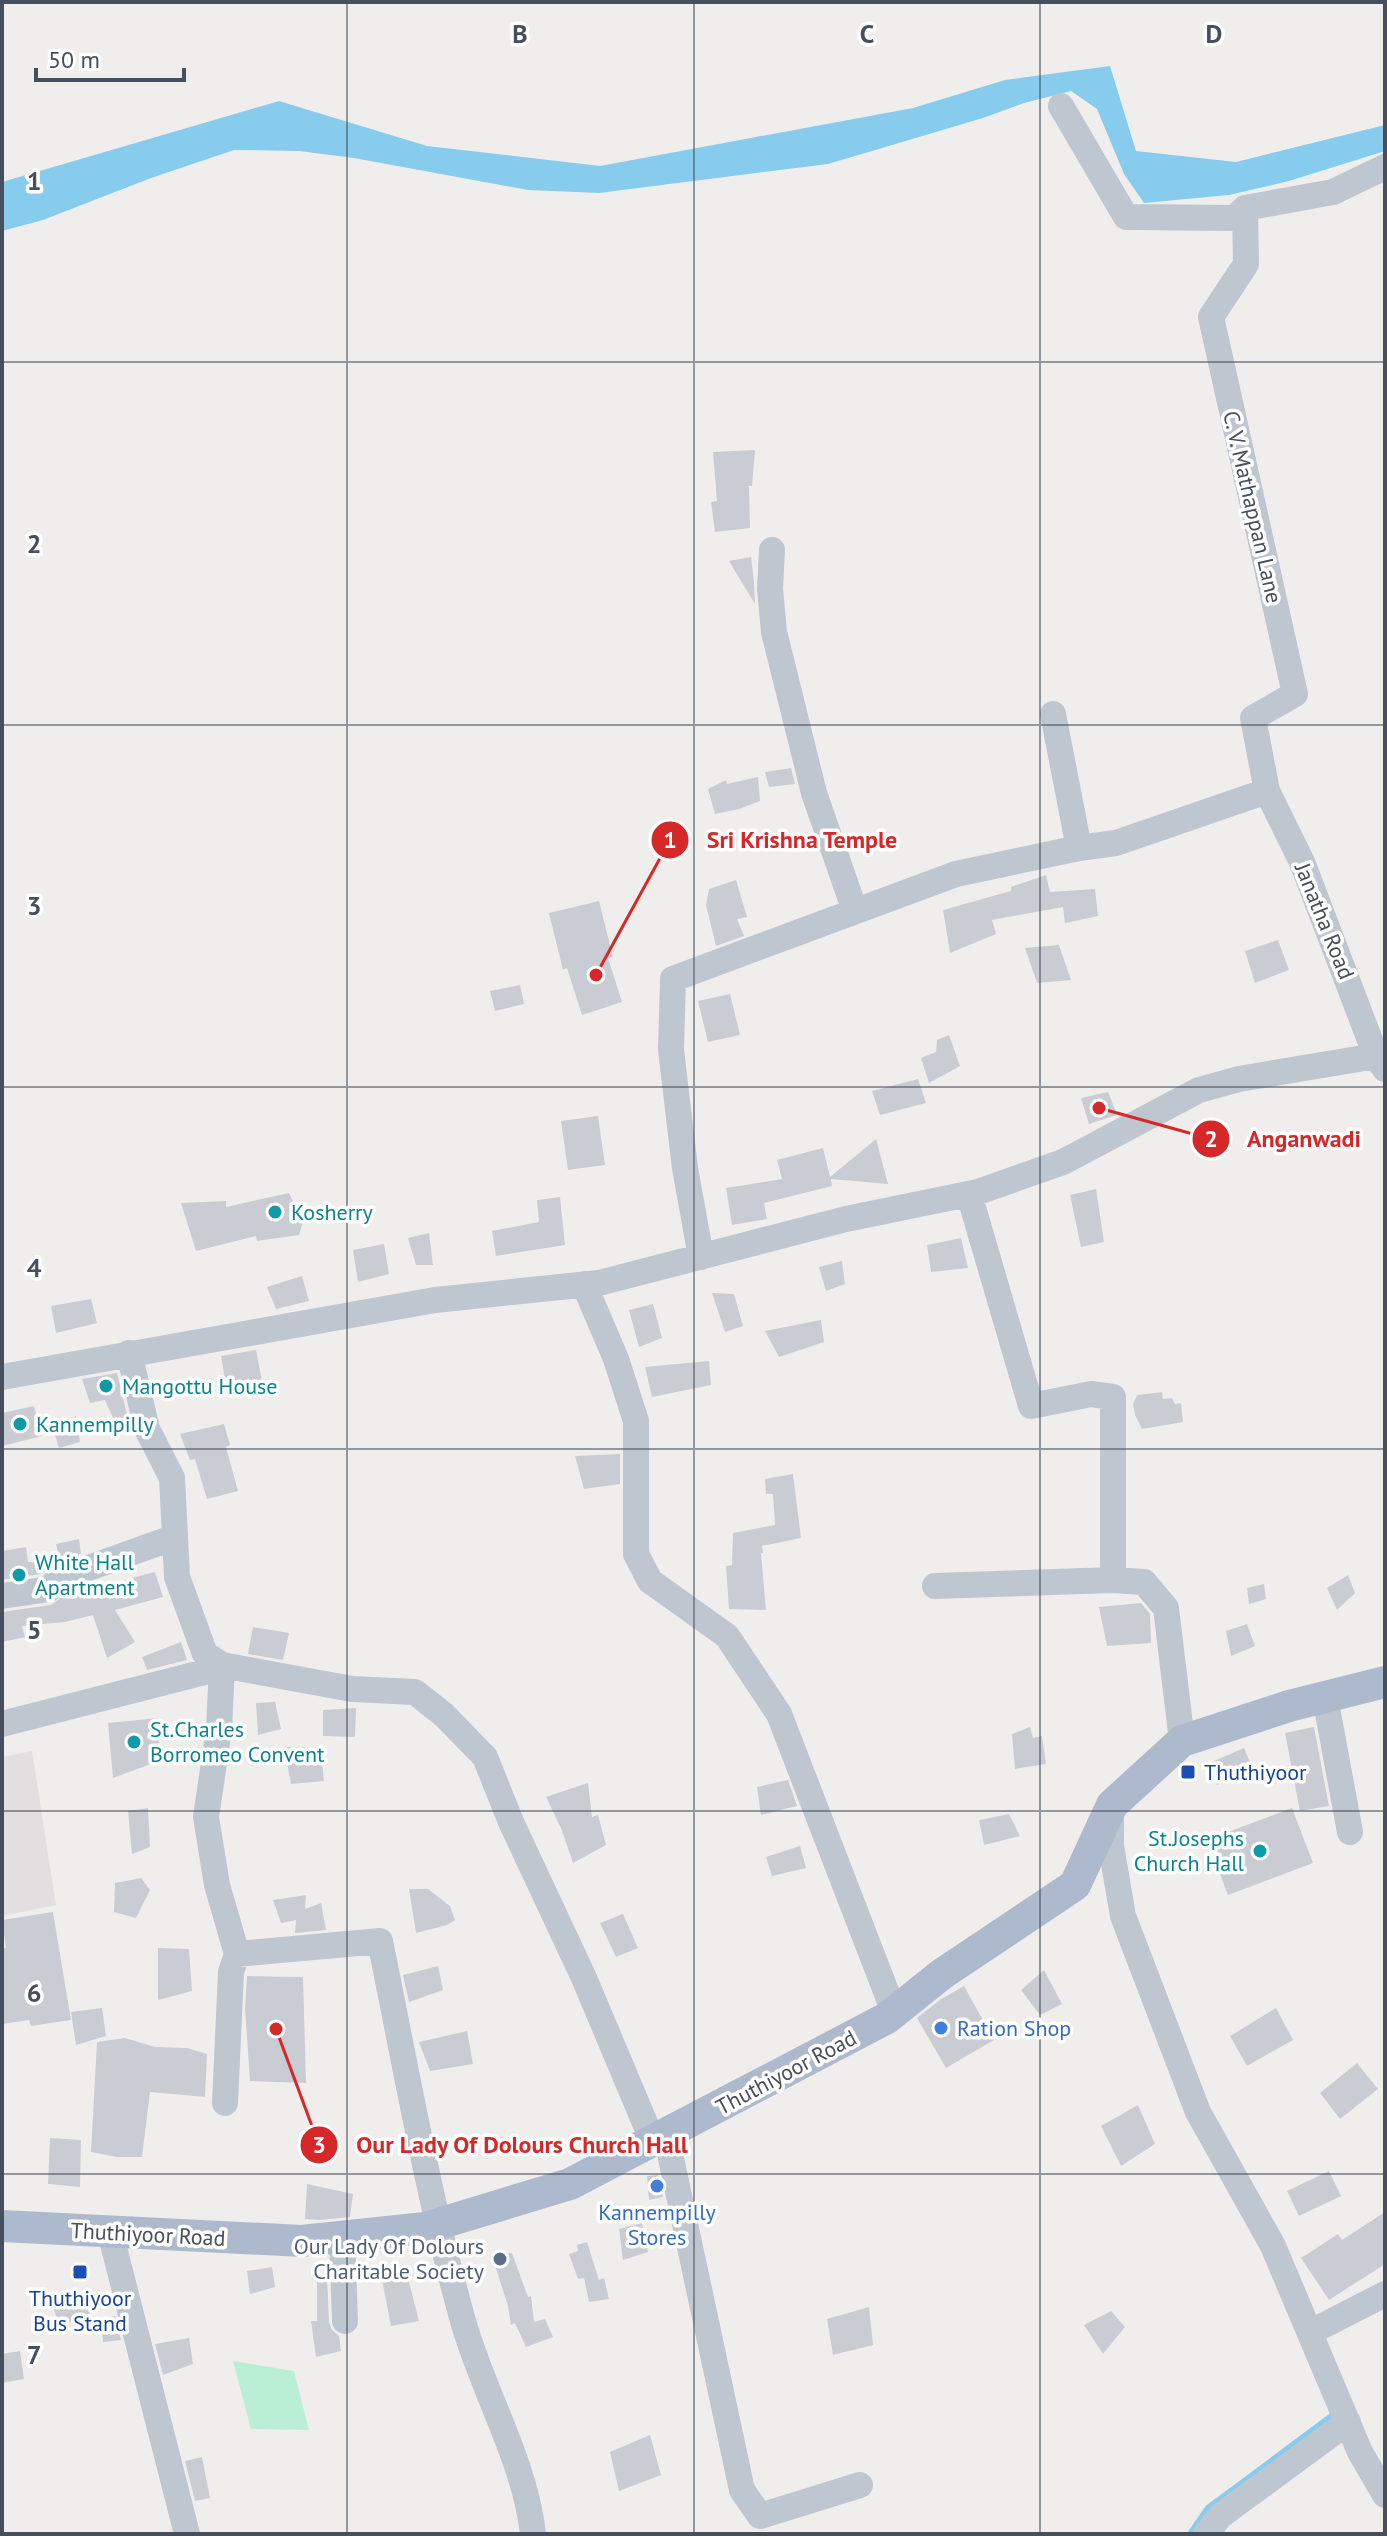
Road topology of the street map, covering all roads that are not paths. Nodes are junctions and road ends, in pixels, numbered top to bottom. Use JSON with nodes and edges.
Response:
{"nodes":[{"id":1,"x":1061,"y":106,"type":"dead end"},
{"id":2,"x":1385,"y":167,"type":"edge"},
{"id":3,"x":1245,"y":208,"type":"junction"},
{"id":4,"x":772,"y":550,"type":"dead end"},
{"id":5,"x":1053,"y":714,"type":"dead end"},
{"id":6,"x":1267,"y":791,"type":"junction"},
{"id":7,"x":1079,"y":848,"type":"junction"},
{"id":8,"x":855,"y":911,"type":"junction"},
{"id":9,"x":1381,"y":1062,"type":"edge"},
{"id":10,"x":969,"y":1194,"type":"junction"},
{"id":11,"x":701,"y":1257,"type":"junction"},
{"id":12,"x":584,"y":1284,"type":"junction"},
{"id":13,"x":129,"y":1353,"type":"junction"},
{"id":14,"x":2,"y":1377,"type":"edge"},
{"id":15,"x":175,"y":1537,"type":"junction"},
{"id":16,"x":1113,"y":1580,"type":"junction"},
{"id":17,"x":935,"y":1586,"type":"dead end"},
{"id":18,"x":2,"y":1596,"type":"edge"},
{"id":19,"x":222,"y":1665,"type":"junction"},
{"id":20,"x":1385,"y":1682,"type":"edge"},
{"id":21,"x":1325,"y":1697,"type":"junction"},
{"id":22,"x":2,"y":1724,"type":"edge"},
{"id":23,"x":1182,"y":1741,"type":"junction"},
{"id":24,"x":1112,"y":1805,"type":"junction"},
{"id":25,"x":1350,"y":1832,"type":"dead end"},
{"id":26,"x":237,"y":1954,"type":"junction"},
{"id":27,"x":894,"y":2012,"type":"junction"},
{"id":28,"x":225,"y":2103,"type":"dead end"},
{"id":29,"x":659,"y":2138,"type":"junction"},
{"id":30,"x":438,"y":2224,"type":"junction"},
{"id":31,"x":17,"y":2227,"type":"edge"},
{"id":32,"x":110,"y":2232,"type":"junction"},
{"id":33,"x":342,"y":2237,"type":"junction"},
{"id":34,"x":1385,"y":2294,"type":"edge"},
{"id":35,"x":345,"y":2321,"type":"dead end"},
{"id":36,"x":1311,"y":2332,"type":"junction"},
{"id":37,"x":1348,"y":2422,"type":"junction"},
{"id":38,"x":860,"y":2485,"type":"dead end"},
{"id":39,"x":1385,"y":2495,"type":"edge"},
{"id":40,"x":187,"y":2534,"type":"edge"},
{"id":41,"x":533,"y":2534,"type":"edge"},
{"id":42,"x":1206,"y":2534,"type":"edge"}],
"edges":[{"from":1,"to":3,"type":"street"},
{"from":2,"to":3,"type":"street"},
{"from":3,"to":6,"type":"street","name":"C. V. Mathappan Lane"},
{"from":4,"to":8,"type":"street"},
{"from":5,"to":7,"type":"street"},
{"from":6,"to":7,"type":"street"},
{"from":6,"to":9,"type":"street","name":"Janatha Road"},
{"from":7,"to":8,"type":"street"},
{"from":8,"to":11,"type":"street"},
{"from":9,"to":10,"type":"street"},
{"from":10,"to":11,"type":"street"},
{"from":10,"to":16,"type":"street"},
{"from":11,"to":12,"type":"street"},
{"from":12,"to":13,"type":"street"},
{"from":12,"to":27,"type":"street"},
{"from":13,"to":14,"type":"street"},
{"from":13,"to":15,"type":"street"},
{"from":15,"to":18,"type":"street"},
{"from":15,"to":19,"type":"street"},
{"from":16,"to":17,"type":"street"},
{"from":16,"to":23,"type":"street"},
{"from":19,"to":22,"type":"street"},
{"from":19,"to":26,"type":"street"},
{"from":19,"to":29,"type":"street"},
{"from":20,"to":21,"type":"main road","name":"Thuthiyoor Road"},
{"from":21,"to":23,"type":"main road","name":"Thuthiyoor Road"},
{"from":21,"to":25,"type":"street"},
{"from":23,"to":24,"type":"main road","name":"Thuthiyoor Road"},
{"from":24,"to":27,"type":"main road","name":"Thuthiyoor Road"},
{"from":24,"to":36,"type":"street"},
{"from":26,"to":28,"type":"street"},
{"from":26,"to":30,"type":"street"},
{"from":27,"to":29,"type":"main road","name":"Thuthiyoor Road"},
{"from":29,"to":30,"type":"main road","name":"Thuthiyoor Road"},
{"from":29,"to":38,"type":"street"},
{"from":30,"to":33,"type":"main road","name":"Thuthiyoor Road"},
{"from":30,"to":41,"type":"street"},
{"from":31,"to":32,"type":"main road","name":"Thuthiyoor Road"},
{"from":32,"to":33,"type":"main road","name":"Thuthiyoor Road"},
{"from":32,"to":40,"type":"street"},
{"from":33,"to":35,"type":"street"},
{"from":34,"to":36,"type":"street"},
{"from":36,"to":37,"type":"street"},
{"from":37,"to":39,"type":"street"},
{"from":37,"to":42,"type":"street"}]}
